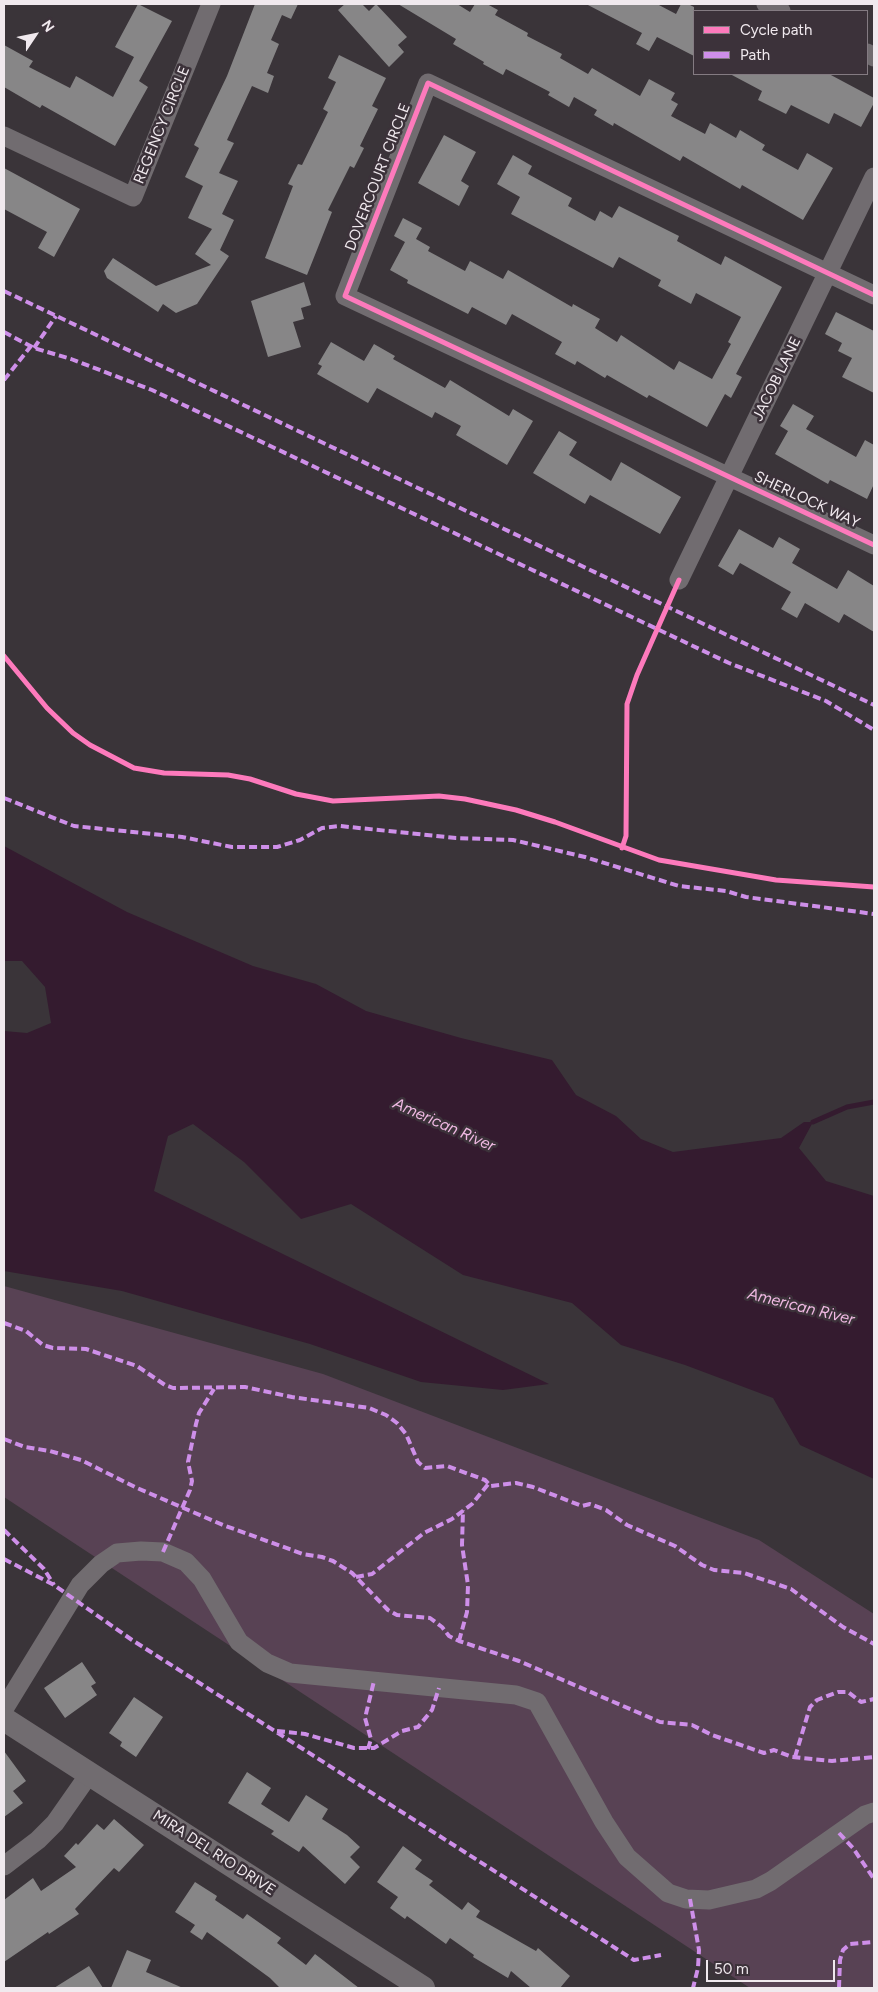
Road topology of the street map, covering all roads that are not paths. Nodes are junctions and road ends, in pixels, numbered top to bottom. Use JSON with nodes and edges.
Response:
{"nodes":[{"id":1,"x":211,"y":4,"type":"edge"},
{"id":2,"x":766,"y":4,"type":"edge"},
{"id":3,"x":779,"y":10,"type":"edge"},
{"id":4,"x":4,"y":136,"type":"edge"},
{"id":5,"x":874,"y":178,"type":"edge"},
{"id":6,"x":828,"y":273,"type":"junction"},
{"id":7,"x":874,"y":295,"type":"edge"},
{"id":8,"x":729,"y":477,"type":"junction"},
{"id":9,"x":874,"y":545,"type":"edge"},
{"id":10,"x":679,"y":580,"type":"dead end"},
{"id":11,"x":4,"y":1709,"type":"edge"},
{"id":12,"x":4,"y":1720,"type":"edge"},
{"id":13,"x":90,"y":1773,"type":"junction"},
{"id":14,"x":874,"y":1812,"type":"edge"},
{"id":15,"x":4,"y":1866,"type":"edge"},
{"id":16,"x":423,"y":1988,"type":"edge"}],
"edges":[{"from":1,"to":4,"type":"street","name":"REGENCY CIRCLE"},
{"from":2,"to":3,"type":"street"},
{"from":5,"to":6,"type":"street","name":"JACOB LANE"},
{"from":6,"to":7,"type":"street"},
{"from":6,"to":8,"type":"street","name":"JACOB LANE"},
{"from":6,"to":8,"type":"street","name":"DOVERCOURT CIRCLE"},
{"from":8,"to":9,"type":"street","name":"SHERLOCK WAY"},
{"from":8,"to":10,"type":"street","name":"JACOB LANE"},
{"from":11,"to":14,"type":"street"},
{"from":12,"to":13,"type":"street","name":"MIRA DEL RIO DRIVE"},
{"from":13,"to":15,"type":"street"},
{"from":13,"to":16,"type":"street","name":"MIRA DEL RIO DRIVE"}]}
